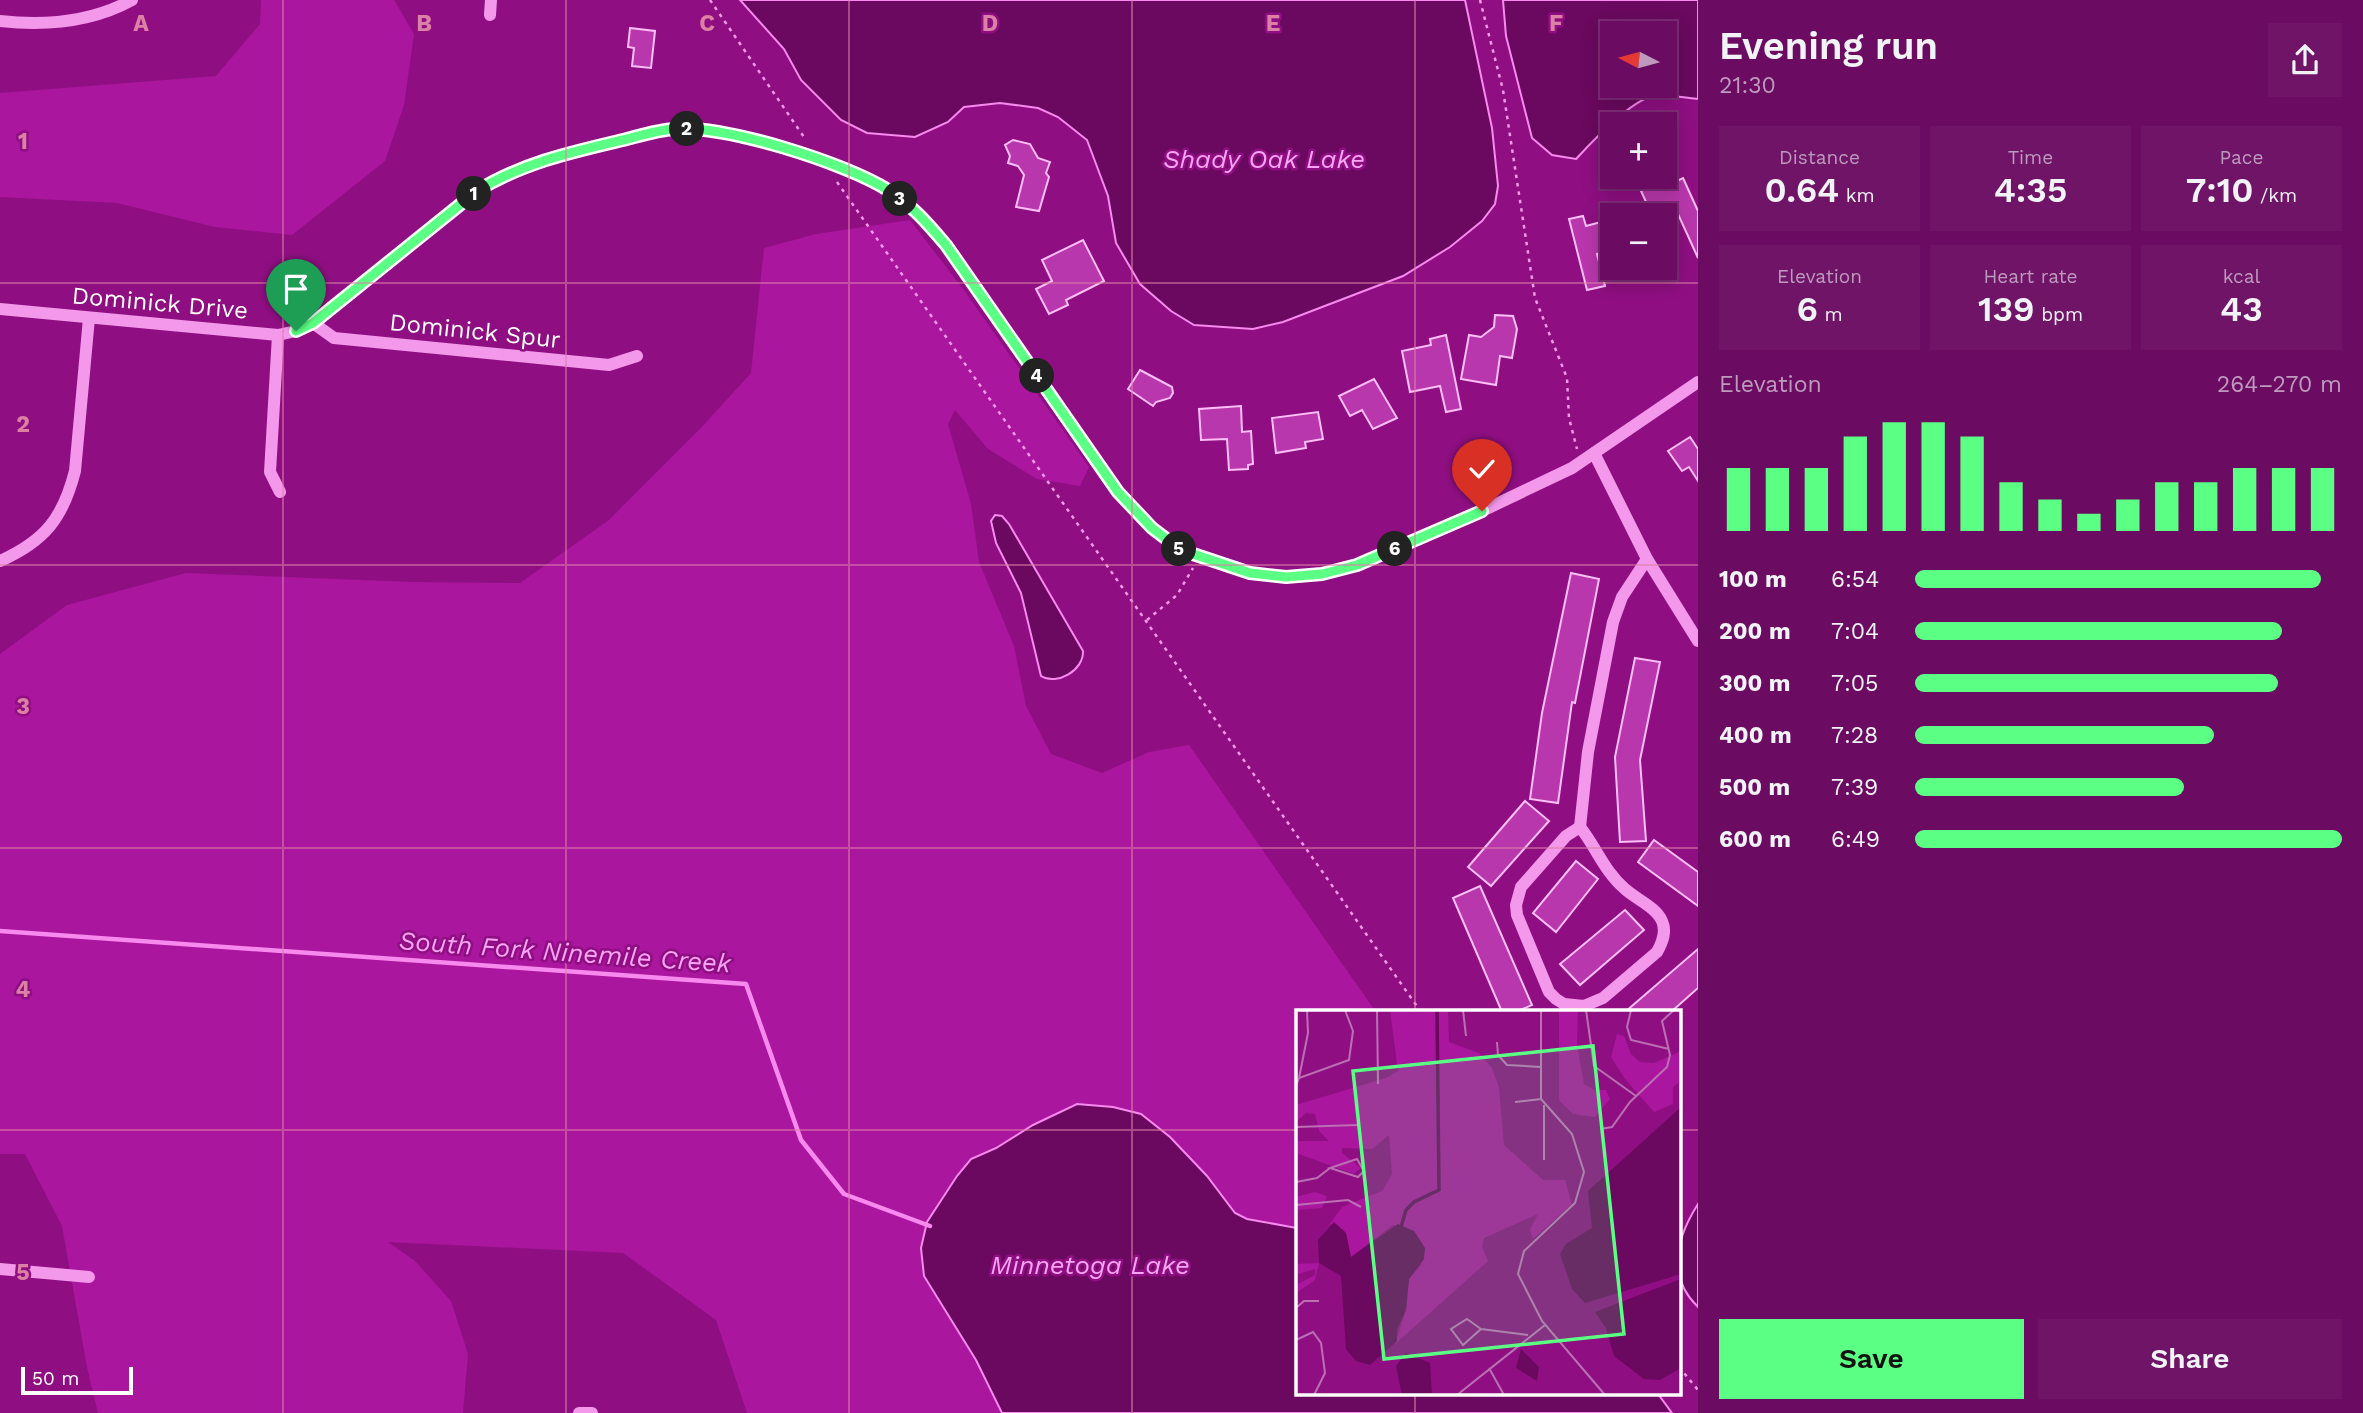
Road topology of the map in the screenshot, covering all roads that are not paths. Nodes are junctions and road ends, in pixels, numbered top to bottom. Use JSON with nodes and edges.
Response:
{"nodes":[{"id":1,"x":132,"y":0,"type":"edge"},
{"id":2,"x":491,"y":0,"type":"edge"},
{"id":3,"x":489,"y":15,"type":"dead end"},
{"id":4,"x":0,"y":21,"type":"edge"},
{"id":5,"x":0,"y":310,"type":"edge"},
{"id":6,"x":89,"y":318,"type":"junction"},
{"id":7,"x":313,"y":323,"type":"junction"},
{"id":8,"x":278,"y":335,"type":"junction"},
{"id":9,"x":637,"y":356,"type":"dead end"},
{"id":10,"x":1698,"y":382,"type":"edge"},
{"id":11,"x":1594,"y":453,"type":"junction"},
{"id":12,"x":280,"y":492,"type":"dead end"},
{"id":13,"x":1647,"y":559,"type":"junction"},
{"id":14,"x":0,"y":561,"type":"edge"},
{"id":15,"x":1698,"y":641,"type":"edge"},
{"id":16,"x":1580,"y":827,"type":"junction"},
{"id":17,"x":0,"y":1269,"type":"edge"},
{"id":18,"x":89,"y":1277,"type":"dead end"},
{"id":19,"x":579,"y":1413,"type":"edge"},
{"id":20,"x":592,"y":1413,"type":"edge"}],
"edges":[{"from":1,"to":4,"type":"street"},
{"from":2,"to":3,"type":"street"},
{"from":5,"to":6,"type":"street","name":"Dominick Drive"},
{"from":6,"to":8,"type":"street","name":"Dominick Drive"},
{"from":6,"to":14,"type":"street"},
{"from":7,"to":8,"type":"street","name":"Dominick Drive"},
{"from":7,"to":9,"type":"street","name":"Dominick Spur"},
{"from":7,"to":11,"type":"street","name":"Dominick Drive"},
{"from":8,"to":12,"type":"street"},
{"from":10,"to":11,"type":"street","name":"Dominick Drive"},
{"from":11,"to":13,"type":"street"},
{"from":13,"to":15,"type":"street"},
{"from":13,"to":16,"type":"street"},
{"from":16,"to":16,"type":"street"},
{"from":17,"to":18,"type":"street"},
{"from":19,"to":20,"type":"street"}]}
